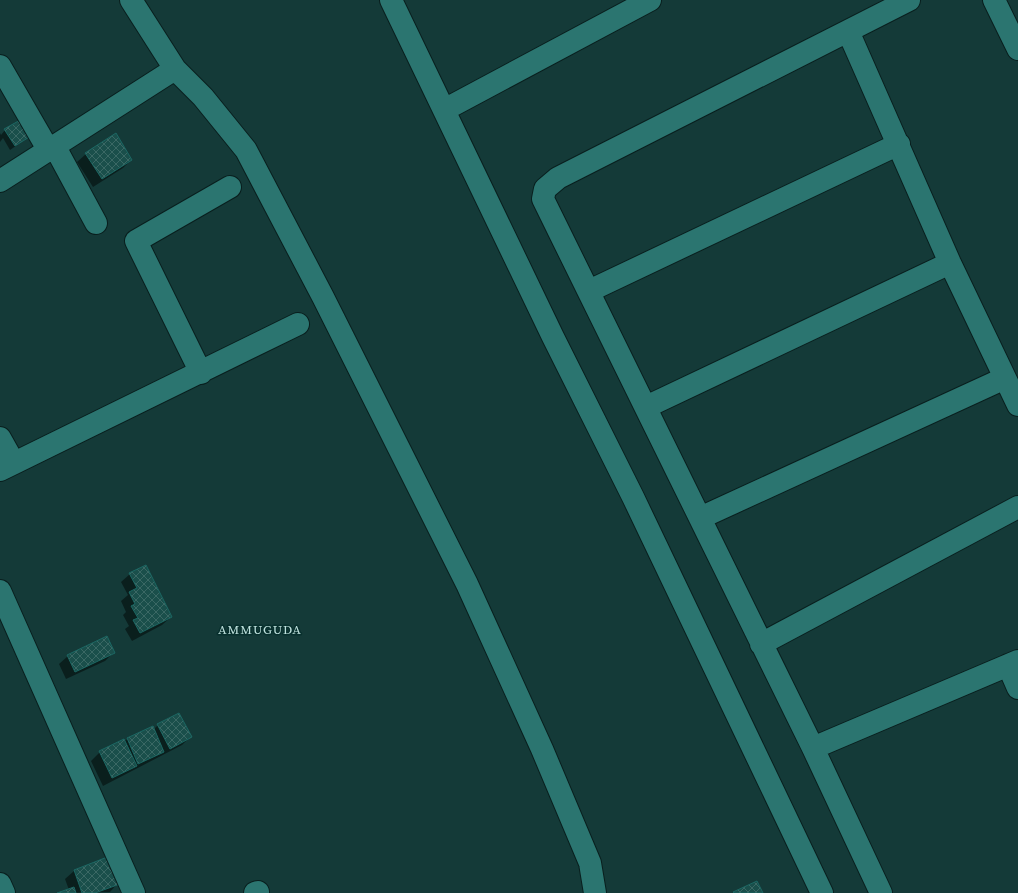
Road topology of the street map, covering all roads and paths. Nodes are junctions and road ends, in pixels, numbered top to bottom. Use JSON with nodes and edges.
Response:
{"nodes":[{"id":1,"x":131,"y":0,"type":"edge"},
{"id":2,"x":391,"y":0,"type":"edge"},
{"id":3,"x":650,"y":0,"type":"edge"},
{"id":4,"x":909,"y":0,"type":"edge"},
{"id":5,"x":994,"y":0,"type":"edge"},
{"id":6,"x":848,"y":31,"type":"junction"},
{"id":7,"x":1018,"y":49,"type":"edge"},
{"id":8,"x":0,"y":66,"type":"edge"},
{"id":9,"x":175,"y":69,"type":"junction"},
{"id":10,"x":444,"y":110,"type":"junction"},
{"id":11,"x":899,"y":144,"type":"junction"},
{"id":12,"x":52,"y":149,"type":"junction"},
{"id":13,"x":0,"y":181,"type":"edge"},
{"id":14,"x":230,"y":187,"type":"dead end"},
{"id":15,"x":96,"y":223,"type":"dead end"},
{"id":16,"x":950,"y":263,"type":"junction"},
{"id":17,"x":589,"y":291,"type":"junction"},
{"id":18,"x":298,"y":324,"type":"dead end"},
{"id":19,"x":202,"y":373,"type":"junction"},
{"id":20,"x":1006,"y":378,"type":"junction"},
{"id":21,"x":1018,"y":405,"type":"edge"},
{"id":22,"x":646,"y":407,"type":"junction"},
{"id":23,"x":0,"y":438,"type":"edge"},
{"id":24,"x":7,"y":467,"type":"edge"},
{"id":25,"x":1018,"y":508,"type":"edge"},
{"id":26,"x":700,"y":518,"type":"junction"},
{"id":27,"x":1,"y":597,"type":"edge"},
{"id":28,"x":762,"y":644,"type":"junction"},
{"id":29,"x":1013,"y":663,"type":"edge"},
{"id":30,"x":1018,"y":688,"type":"edge"},
{"id":31,"x":813,"y":748,"type":"junction"},
{"id":32,"x":0,"y":884,"type":"edge"},
{"id":33,"x":4,"y":893,"type":"edge"},
{"id":34,"x":134,"y":893,"type":"edge"},
{"id":35,"x":595,"y":893,"type":"edge"},
{"id":36,"x":822,"y":893,"type":"edge"},
{"id":37,"x":881,"y":893,"type":"edge"}],
"edges":[{"from":1,"to":9,"type":"street"},
{"from":2,"to":10,"type":"street"},
{"from":3,"to":10,"type":"street"},
{"from":4,"to":6,"type":"street"},
{"from":5,"to":7,"type":"street"},
{"from":6,"to":11,"type":"street"},
{"from":6,"to":17,"type":"street"},
{"from":8,"to":12,"type":"street"},
{"from":9,"to":12,"type":"street"},
{"from":9,"to":35,"type":"street"},
{"from":10,"to":36,"type":"street"},
{"from":11,"to":16,"type":"street"},
{"from":11,"to":17,"type":"street"},
{"from":12,"to":13,"type":"street"},
{"from":12,"to":15,"type":"street"},
{"from":14,"to":19,"type":"street"},
{"from":16,"to":20,"type":"street"},
{"from":16,"to":22,"type":"street"},
{"from":17,"to":22,"type":"street"},
{"from":18,"to":19,"type":"street"},
{"from":19,"to":24,"type":"street"},
{"from":20,"to":21,"type":"street"},
{"from":20,"to":26,"type":"street"},
{"from":22,"to":26,"type":"street"},
{"from":23,"to":24,"type":"street"},
{"from":25,"to":28,"type":"street"},
{"from":26,"to":28,"type":"street"},
{"from":27,"to":34,"type":"street"},
{"from":28,"to":31,"type":"street"},
{"from":29,"to":30,"type":"street"},
{"from":29,"to":31,"type":"street"},
{"from":31,"to":37,"type":"street"},
{"from":32,"to":33,"type":"street"}]}
